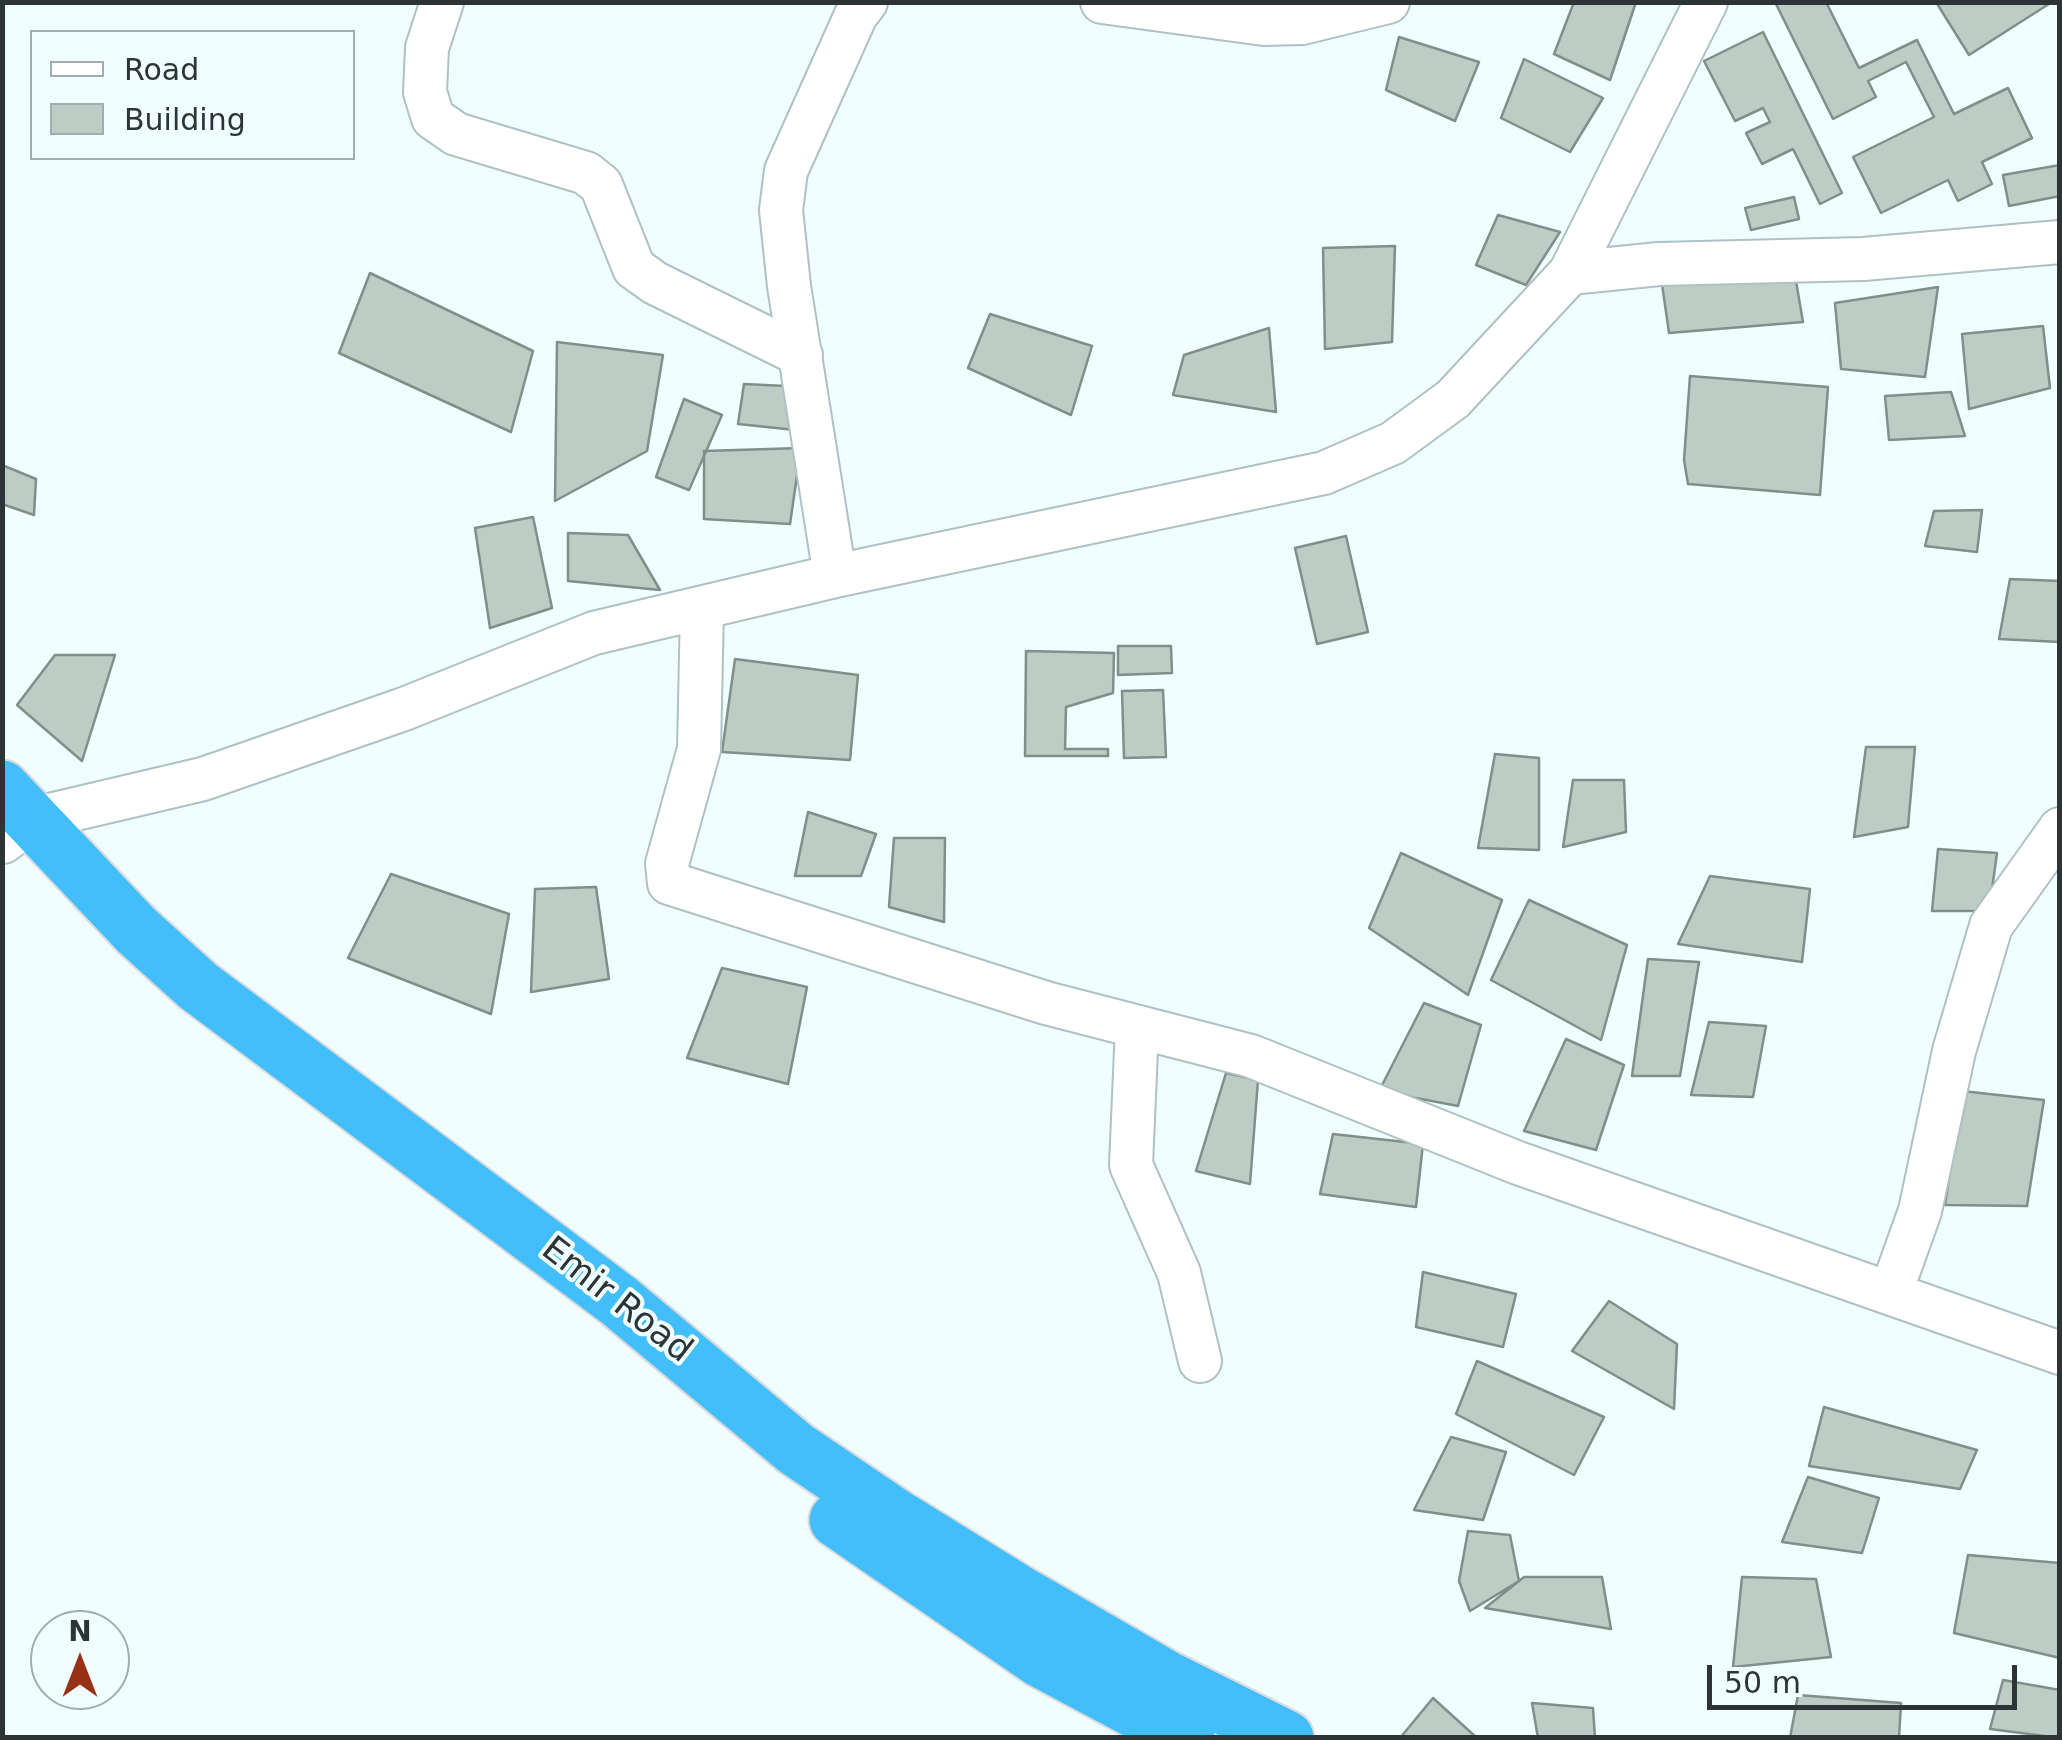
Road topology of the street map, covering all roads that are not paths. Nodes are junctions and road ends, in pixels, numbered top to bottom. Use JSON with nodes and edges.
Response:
{"nodes":[{"id":1,"x":442,"y":2,"type":"edge"},
{"id":2,"x":866,"y":2,"type":"edge"},
{"id":3,"x":1102,"y":2,"type":"edge"},
{"id":4,"x":1388,"y":2,"type":"edge"},
{"id":5,"x":1706,"y":2,"type":"edge"},
{"id":6,"x":2060,"y":242,"type":"edge"},
{"id":7,"x":1570,"y":273,"type":"junction"},
{"id":8,"x":800,"y":355,"type":"junction"},
{"id":9,"x":835,"y":576,"type":"junction"},
{"id":10,"x":702,"y":610,"type":"junction"},
{"id":11,"x":10,"y":823,"type":"edge"},
{"id":12,"x":2060,"y":828,"type":"edge"},
{"id":13,"x":1137,"y":1027,"type":"junction"},
{"id":14,"x":1891,"y":1292,"type":"junction"},
{"id":15,"x":2060,"y":1352,"type":"edge"},
{"id":16,"x":1200,"y":1361,"type":"dead end"},
{"id":17,"x":1187,"y":1738,"type":"edge"},
{"id":18,"x":1286,"y":1738,"type":"edge"}],
"edges":[{"from":1,"to":8,"type":"street"},
{"from":2,"to":8,"type":"street"},
{"from":3,"to":4,"type":"street"},
{"from":5,"to":7,"type":"street"},
{"from":6,"to":7,"type":"street"},
{"from":7,"to":9,"type":"street"},
{"from":8,"to":9,"type":"street"},
{"from":9,"to":10,"type":"street"},
{"from":10,"to":11,"type":"street"},
{"from":10,"to":13,"type":"street"},
{"from":11,"to":17,"type":"highway","name":"Emir Road"},
{"from":11,"to":18,"type":"highway","name":"Emir Road"},
{"from":12,"to":14,"type":"street"},
{"from":13,"to":14,"type":"street"},
{"from":13,"to":16,"type":"street"},
{"from":14,"to":15,"type":"street"}]}
